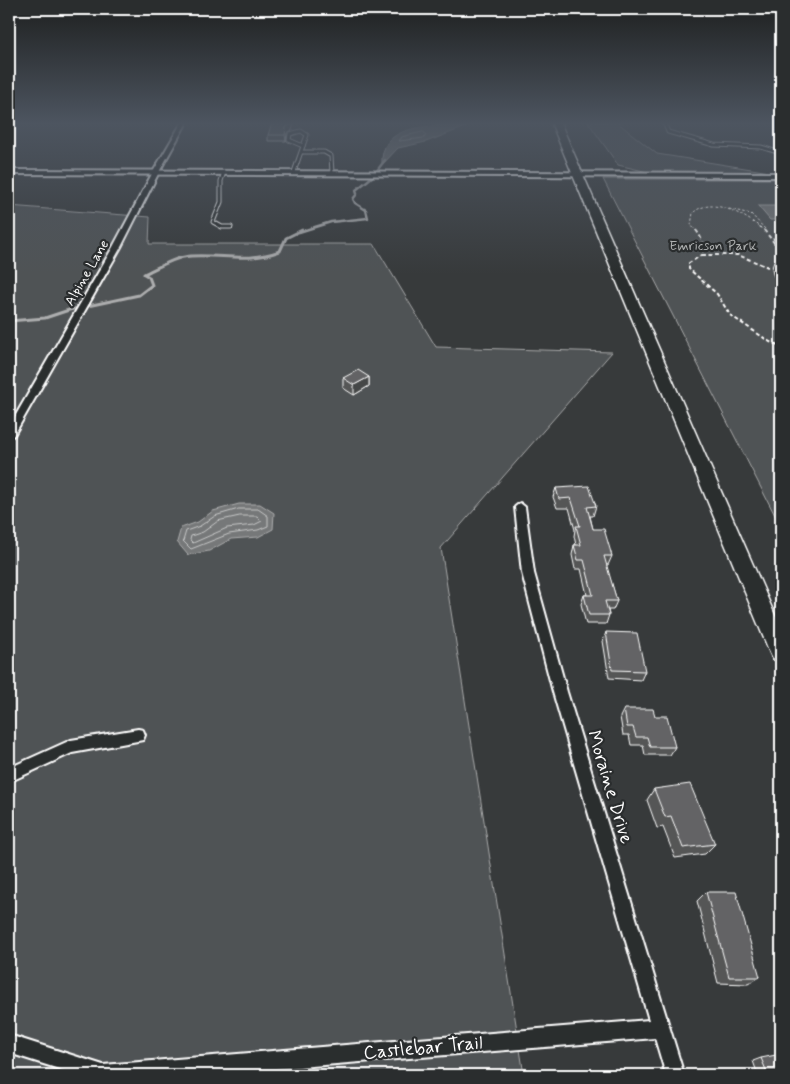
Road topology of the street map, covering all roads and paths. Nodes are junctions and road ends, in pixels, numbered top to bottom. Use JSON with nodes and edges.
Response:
{"nodes":[{"id":1,"x":156,"y":172,"type":"edge"},
{"id":2,"x":224,"y":172,"type":"edge"},
{"id":3,"x":316,"y":173,"type":"edge"},
{"id":4,"x":332,"y":173,"type":"joint"},
{"id":5,"x":578,"y":174,"type":"junction"},
{"id":6,"x":781,"y":175,"type":"edge"},
{"id":7,"x":694,"y":211,"type":"junction"},
{"id":8,"x":231,"y":228,"type":"dead end"},
{"id":9,"x":781,"y":245,"type":"edge"},
{"id":10,"x":781,"y":252,"type":"edge"},
{"id":11,"x":703,"y":255,"type":"junction"},
{"id":12,"x":781,"y":256,"type":"edge"},
{"id":13,"x":774,"y":269,"type":"junction"},
{"id":14,"x":781,"y":283,"type":"edge"},
{"id":15,"x":781,"y":346,"type":"edge"},
{"id":16,"x":9,"y":435,"type":"edge"},
{"id":17,"x":520,"y":507,"type":"dead end"},
{"id":18,"x":781,"y":653,"type":"edge"},
{"id":19,"x":138,"y":735,"type":"dead end"},
{"id":20,"x":9,"y":774,"type":"edge"},
{"id":21,"x":662,"y":1028,"type":"junction"},
{"id":22,"x":9,"y":1044,"type":"edge"},
{"id":23,"x":675,"y":1075,"type":"edge"}],
"edges":[{"from":1,"to":16,"type":"street","name":"Alpine Lane"},
{"from":2,"to":8,"type":"lane"},
{"from":3,"to":4,"type":"street"},
{"from":4,"to":5,"type":"street"},
{"from":5,"to":6,"type":"street"},
{"from":5,"to":18,"type":"main road"},
{"from":7,"to":9,"type":"path"},
{"from":7,"to":10,"type":"path"},
{"from":7,"to":11,"type":"path"},
{"from":11,"to":13,"type":"path"},
{"from":11,"to":15,"type":"path"},
{"from":12,"to":13,"type":"lane"},
{"from":13,"to":14,"type":"lane"},
{"from":17,"to":21,"type":"street","name":"Moraine Drive"},
{"from":19,"to":20,"type":"street"},
{"from":21,"to":22,"type":"street","name":"Castlebar Trail"},
{"from":21,"to":23,"type":"street","name":"Moraine Drive"}]}
